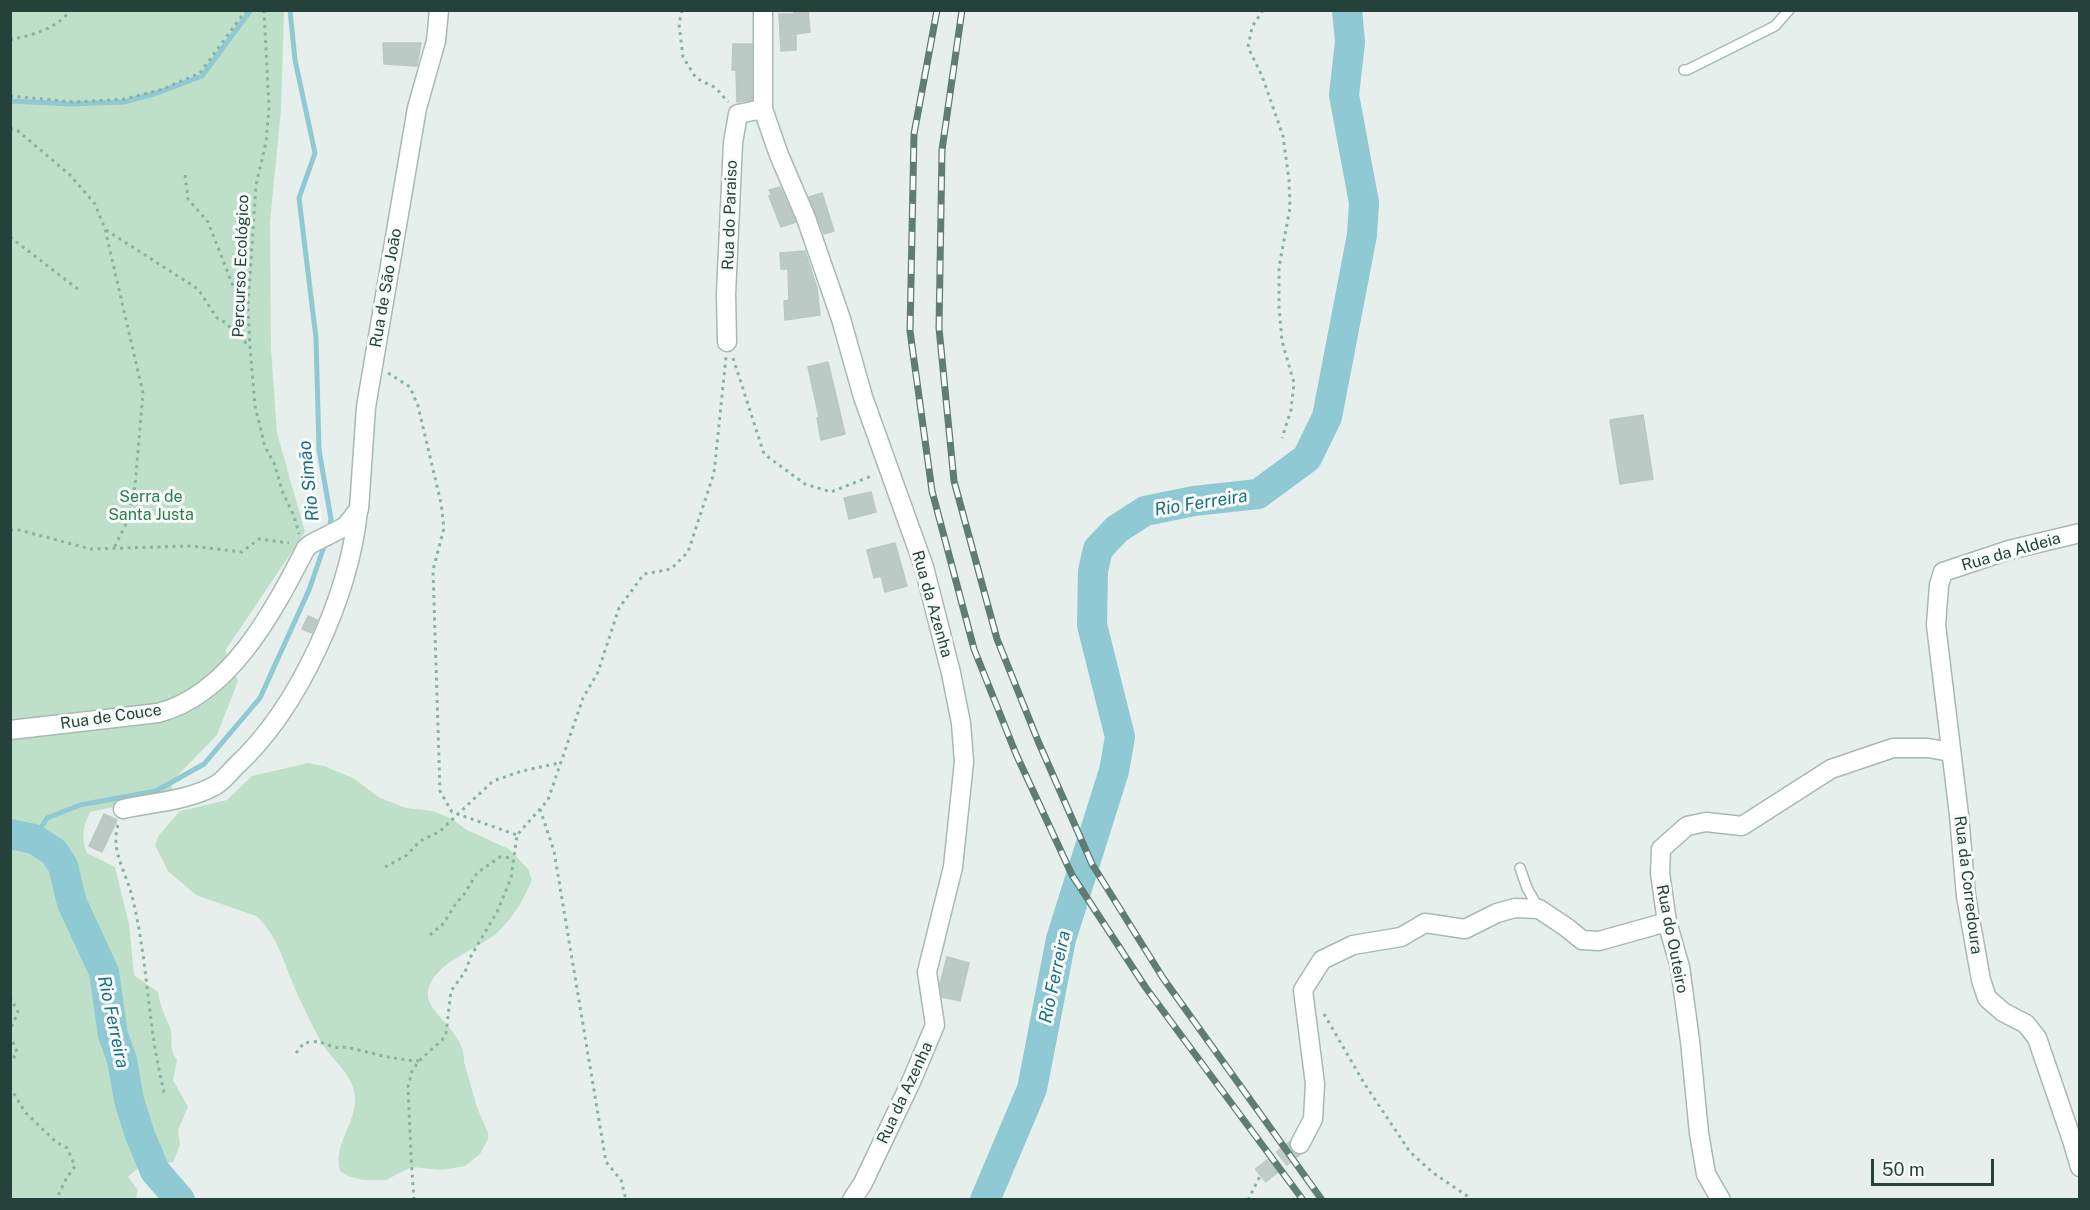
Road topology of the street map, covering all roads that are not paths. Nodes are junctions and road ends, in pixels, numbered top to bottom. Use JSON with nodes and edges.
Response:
{"nodes":[{"id":1,"x":439,"y":10,"type":"edge"},
{"id":2,"x":763,"y":10,"type":"edge"},
{"id":3,"x":1790,"y":10,"type":"edge"},
{"id":4,"x":1684,"y":70,"type":"dead end"},
{"id":5,"x":763,"y":109,"type":"junction"},
{"id":6,"x":728,"y":342,"type":"road end"},
{"id":7,"x":359,"y":509,"type":"junction"},
{"id":8,"x":2079,"y":533,"type":"edge"},
{"id":9,"x":1943,"y":572,"type":"joint"},
{"id":10,"x":10,"y":730,"type":"edge"},
{"id":11,"x":1951,"y":752,"type":"junction"},
{"id":12,"x":123,"y":809,"type":"road end"},
{"id":13,"x":1520,"y":868,"type":"dead end"},
{"id":14,"x":1539,"y":909,"type":"junction"},
{"id":15,"x":1667,"y":922,"type":"junction"},
{"id":16,"x":1300,"y":1144,"type":"tunnel mouth"},
{"id":17,"x":2079,"y":1167,"type":"edge"},
{"id":18,"x":852,"y":1200,"type":"edge"},
{"id":19,"x":1721,"y":1200,"type":"edge"}],
"edges":[{"from":1,"to":7,"type":"street","name":"Rua de São João"},
{"from":2,"to":5,"type":"street","name":"Rua da Azenha"},
{"from":3,"to":4,"type":"lane"},
{"from":5,"to":6,"type":"street","name":"Rua do Paraiso"},
{"from":5,"to":18,"type":"street","name":"Rua da Azenha"},
{"from":7,"to":10,"type":"street","name":"Rua de Couce"},
{"from":7,"to":12,"type":"street","name":"Rua de São João"},
{"from":8,"to":9,"type":"street","name":"Rua da Aldeia"},
{"from":9,"to":11,"type":"street","name":"Rua da Corredoura"},
{"from":11,"to":15,"type":"street","name":"Rua do Outeiro"},
{"from":11,"to":17,"type":"street","name":"Rua da Corredoura"},
{"from":13,"to":14,"type":"lane"},
{"from":14,"to":15,"type":"street"},
{"from":14,"to":16,"type":"street"},
{"from":15,"to":19,"type":"street","name":"Rua do Outeiro"}]}
